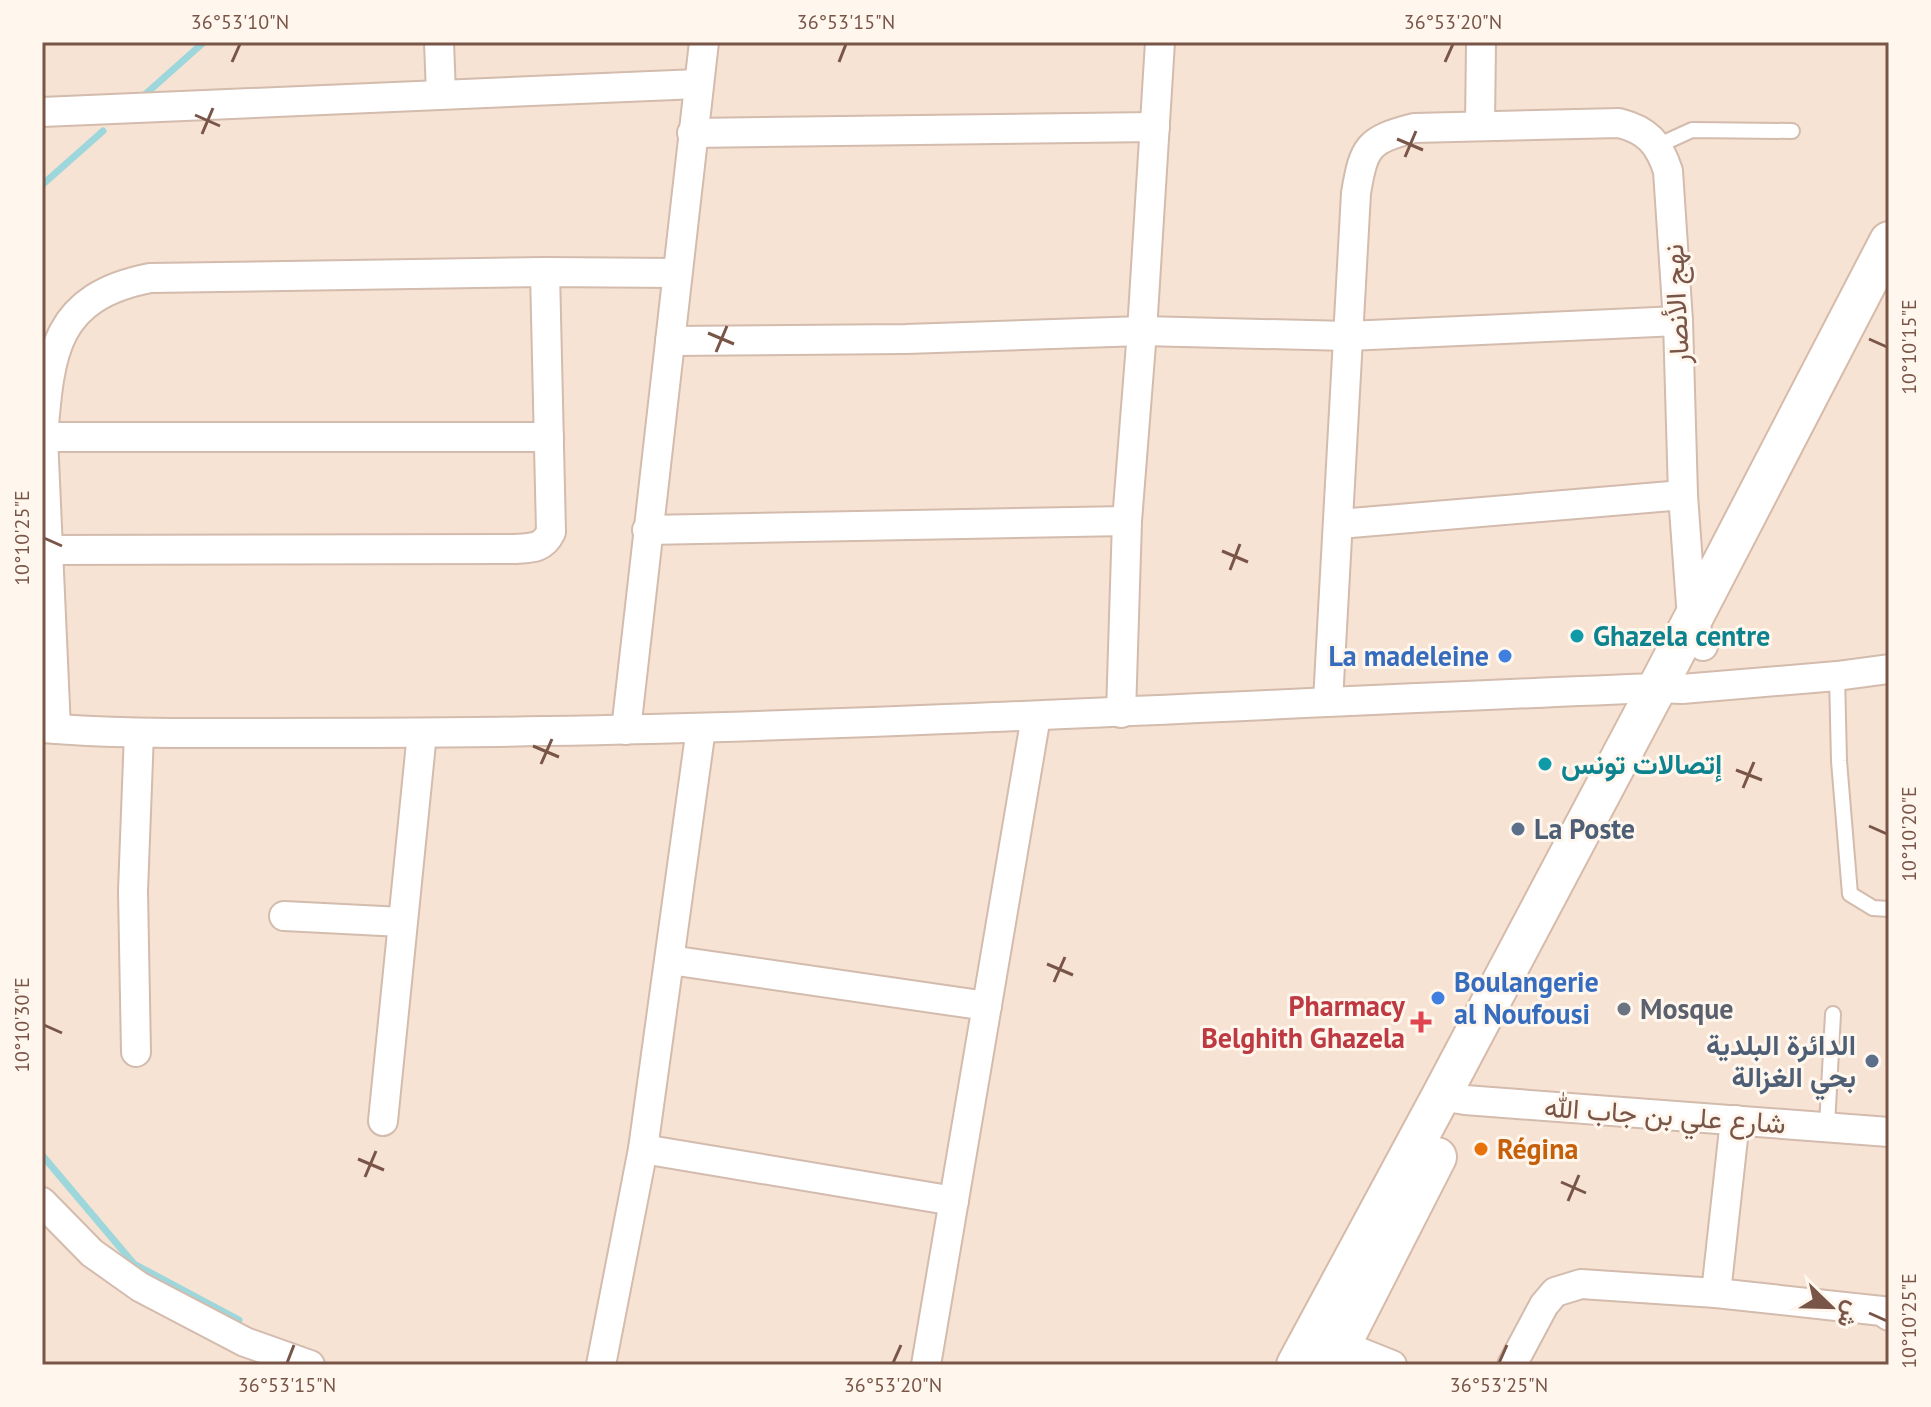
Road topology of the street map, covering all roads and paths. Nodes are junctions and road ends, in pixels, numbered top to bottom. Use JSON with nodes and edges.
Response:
{"nodes":[{"id":1,"x":439,"y":42,"type":"edge"},
{"id":2,"x":704,"y":42,"type":"edge"},
{"id":3,"x":1160,"y":42,"type":"edge"},
{"id":4,"x":1481,"y":42,"type":"edge"},
{"id":5,"x":698,"y":84,"type":"junction"},
{"id":6,"x":441,"y":94,"type":"junction"},
{"id":7,"x":42,"y":112,"type":"edge"},
{"id":8,"x":1480,"y":126,"type":"junction"},
{"id":9,"x":1155,"y":127,"type":"junction"},
{"id":10,"x":1792,"y":131,"type":"dead end"},
{"id":11,"x":692,"y":133,"type":"junction"},
{"id":12,"x":1657,"y":146,"type":"junction"},
{"id":13,"x":1889,"y":241,"type":"edge"},
{"id":14,"x":545,"y":272,"type":"junction"},
{"id":15,"x":676,"y":273,"type":"junction"},
{"id":16,"x":1889,"y":292,"type":"edge"},
{"id":17,"x":1678,"y":321,"type":"junction"},
{"id":18,"x":1142,"y":331,"type":"junction"},
{"id":19,"x":1348,"y":336,"type":"junction"},
{"id":20,"x":670,"y":341,"type":"junction"},
{"id":21,"x":43,"y":437,"type":"edge"},
{"id":22,"x":549,"y":437,"type":"junction"},
{"id":23,"x":1683,"y":495,"type":"junction"},
{"id":24,"x":1127,"y":521,"type":"junction"},
{"id":25,"x":1339,"y":524,"type":"junction"},
{"id":26,"x":647,"y":530,"type":"junction"},
{"id":27,"x":47,"y":550,"type":"junction"},
{"id":28,"x":1698,"y":633,"type":"junction"},
{"id":29,"x":1889,"y":669,"type":"edge"},
{"id":30,"x":1837,"y":676,"type":"junction"},
{"id":31,"x":1670,"y":688,"type":"junction"},
{"id":32,"x":1328,"y":701,"type":"junction"},
{"id":33,"x":1121,"y":713,"type":"junction"},
{"id":34,"x":1036,"y":716,"type":"junction"},
{"id":35,"x":701,"y":728,"type":"junction"},
{"id":36,"x":49,"y":729,"type":"edge"},
{"id":37,"x":626,"y":730,"type":"junction"},
{"id":38,"x":139,"y":733,"type":"junction"},
{"id":39,"x":422,"y":733,"type":"junction"},
{"id":40,"x":1889,"y":909,"type":"edge"},
{"id":41,"x":284,"y":916,"type":"dead end"},
{"id":42,"x":402,"y":922,"type":"junction"},
{"id":43,"x":670,"y":960,"type":"junction"},
{"id":44,"x":987,"y":1006,"type":"junction"},
{"id":45,"x":1833,"y":1014,"type":"dead end"},
{"id":46,"x":136,"y":1052,"type":"dead end"},
{"id":47,"x":1453,"y":1098,"type":"junction"},
{"id":48,"x":1735,"y":1120,"type":"junction"},
{"id":49,"x":383,"y":1121,"type":"dead end"},
{"id":50,"x":1827,"y":1126,"type":"junction"},
{"id":51,"x":1889,"y":1132,"type":"edge"},
{"id":52,"x":643,"y":1149,"type":"junction"},
{"id":53,"x":954,"y":1201,"type":"junction"},
{"id":54,"x":42,"y":1202,"type":"edge"},
{"id":55,"x":1716,"y":1293,"type":"junction"},
{"id":56,"x":1889,"y":1316,"type":"edge"},
{"id":57,"x":1336,"y":1355,"type":"edge"},
{"id":58,"x":310,"y":1365,"type":"edge"},
{"id":59,"x":601,"y":1365,"type":"edge"},
{"id":60,"x":926,"y":1365,"type":"edge"},
{"id":61,"x":1296,"y":1365,"type":"edge"},
{"id":62,"x":1392,"y":1365,"type":"edge"},
{"id":63,"x":1512,"y":1365,"type":"edge"}],
"edges":[{"from":1,"to":6,"type":"street"},
{"from":2,"to":5,"type":"street"},
{"from":3,"to":9,"type":"street"},
{"from":4,"to":8,"type":"street"},
{"from":5,"to":6,"type":"street"},
{"from":5,"to":11,"type":"street"},
{"from":6,"to":7,"type":"street"},
{"from":8,"to":12,"type":"street"},
{"from":8,"to":19,"type":"street"},
{"from":9,"to":11,"type":"street"},
{"from":9,"to":18,"type":"street"},
{"from":10,"to":12,"type":"lane"},
{"from":11,"to":15,"type":"street"},
{"from":12,"to":17,"type":"street","name":"نهج الأنصار"},
{"from":13,"to":28,"type":"street"},
{"from":14,"to":15,"type":"street"},
{"from":14,"to":21,"type":"street"},
{"from":14,"to":22,"type":"street"},
{"from":15,"to":20,"type":"street"},
{"from":16,"to":28,"type":"street"},
{"from":17,"to":19,"type":"street"},
{"from":17,"to":23,"type":"street","name":"نهج الأنصار"},
{"from":18,"to":19,"type":"street"},
{"from":18,"to":20,"type":"street"},
{"from":18,"to":24,"type":"street"},
{"from":19,"to":25,"type":"street"},
{"from":20,"to":26,"type":"street"},
{"from":21,"to":22,"type":"street"},
{"from":21,"to":27,"type":"street"},
{"from":22,"to":27,"type":"street"},
{"from":23,"to":25,"type":"street"},
{"from":23,"to":28,"type":"street","name":"نهج الأنصار"},
{"from":24,"to":26,"type":"street"},
{"from":24,"to":33,"type":"street"},
{"from":25,"to":32,"type":"street"},
{"from":26,"to":37,"type":"street"},
{"from":27,"to":36,"type":"street"},
{"from":28,"to":31,"type":"street"},
{"from":29,"to":30,"type":"street"},
{"from":30,"to":31,"type":"street"},
{"from":30,"to":40,"type":"lane"},
{"from":31,"to":32,"type":"street"},
{"from":31,"to":47,"type":"street"},
{"from":32,"to":33,"type":"street"},
{"from":33,"to":34,"type":"street"},
{"from":34,"to":35,"type":"street"},
{"from":34,"to":44,"type":"street"},
{"from":35,"to":37,"type":"street"},
{"from":35,"to":43,"type":"street"},
{"from":36,"to":38,"type":"street"},
{"from":37,"to":39,"type":"street"},
{"from":38,"to":39,"type":"street"},
{"from":38,"to":46,"type":"street"},
{"from":39,"to":42,"type":"street"},
{"from":41,"to":42,"type":"street"},
{"from":42,"to":49,"type":"street"},
{"from":43,"to":44,"type":"street"},
{"from":43,"to":52,"type":"street"},
{"from":44,"to":53,"type":"street"},
{"from":45,"to":50,"type":"lane"},
{"from":47,"to":48,"type":"street","name":"شارع علي بن جاب الله"},
{"from":47,"to":57,"type":"street"},
{"from":47,"to":61,"type":"street"},
{"from":48,"to":50,"type":"street","name":"شارع علي بن جاب الله"},
{"from":48,"to":55,"type":"street"},
{"from":50,"to":51,"type":"street","name":"شارع علي بن جاب الله"},
{"from":52,"to":53,"type":"street"},
{"from":52,"to":59,"type":"street"},
{"from":53,"to":60,"type":"street"},
{"from":54,"to":58,"type":"street"},
{"from":55,"to":56,"type":"street"},
{"from":55,"to":63,"type":"street"},
{"from":57,"to":62,"type":"street"}]}
